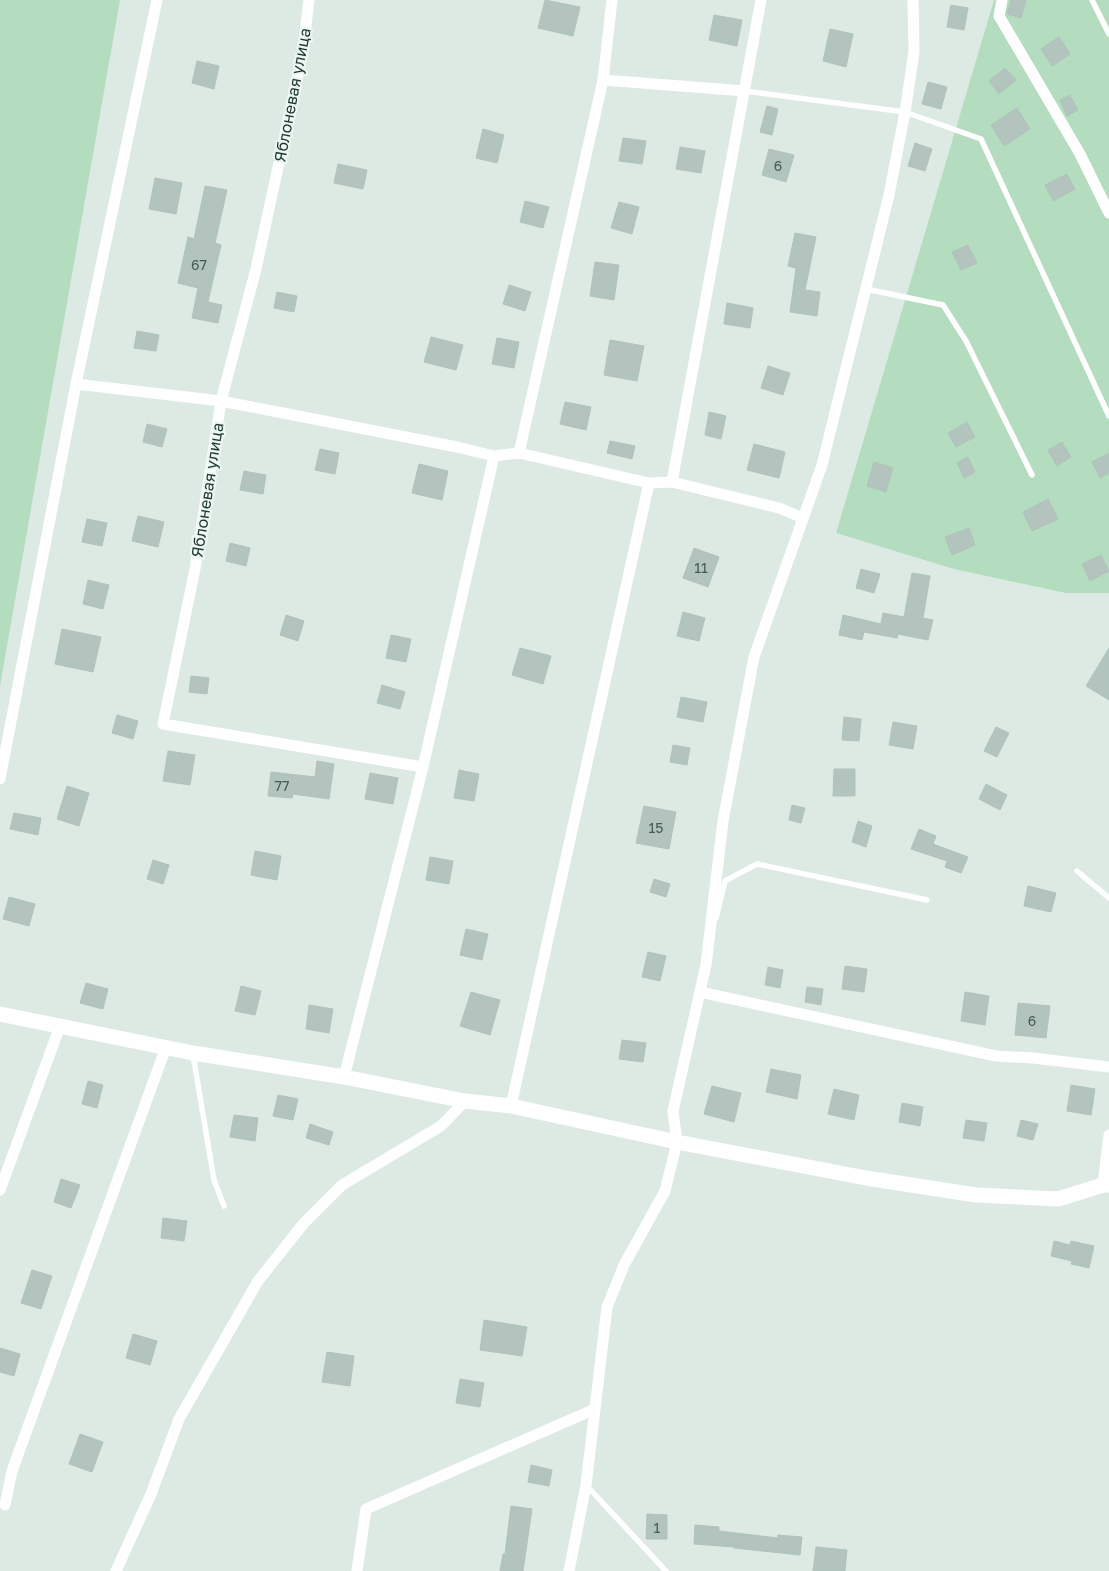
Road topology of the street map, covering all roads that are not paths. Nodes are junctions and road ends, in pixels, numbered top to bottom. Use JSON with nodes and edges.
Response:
{"nodes":[{"id":1,"x":157,"y":0,"type":"edge"},
{"id":2,"x":309,"y":0,"type":"edge"},
{"id":3,"x":612,"y":0,"type":"edge"},
{"id":4,"x":761,"y":0,"type":"edge"},
{"id":5,"x":913,"y":0,"type":"edge"},
{"id":6,"x":1002,"y":0,"type":"edge"},
{"id":7,"x":1092,"y":0,"type":"edge"},
{"id":8,"x":1109,"y":34,"type":"edge"},
{"id":9,"x":602,"y":80,"type":"junction"},
{"id":10,"x":745,"y":92,"type":"junction"},
{"id":11,"x":905,"y":112,"type":"junction"},
{"id":12,"x":1109,"y":213,"type":"edge"},
{"id":13,"x":866,"y":289,"type":"junction"},
{"id":14,"x":76,"y":384,"type":"junction"},
{"id":15,"x":221,"y":401,"type":"junction"},
{"id":16,"x":1109,"y":416,"type":"edge"},
{"id":17,"x":519,"y":453,"type":"junction"},
{"id":18,"x":494,"y":456,"type":"junction"},
{"id":19,"x":1032,"y":475,"type":"dead end"},
{"id":20,"x":672,"y":482,"type":"junction"},
{"id":21,"x":649,"y":483,"type":"junction"},
{"id":22,"x":803,"y":518,"type":"junction"},
{"id":23,"x":423,"y":767,"type":"junction"},
{"id":24,"x":0,"y":779,"type":"edge"},
{"id":25,"x":1076,"y":871,"type":"dead end"},
{"id":26,"x":1109,"y":898,"type":"edge"},
{"id":27,"x":927,"y":900,"type":"dead end"},
{"id":28,"x":706,"y":965,"type":"junction"},
{"id":29,"x":700,"y":992,"type":"junction"},
{"id":30,"x":0,"y":1014,"type":"edge"},
{"id":31,"x":60,"y":1026,"type":"junction"},
{"id":32,"x":166,"y":1047,"type":"junction"},
{"id":33,"x":192,"y":1053,"type":"junction"},
{"id":34,"x":1109,"y":1067,"type":"edge"},
{"id":35,"x":344,"y":1078,"type":"junction"},
{"id":36,"x":464,"y":1101,"type":"junction"},
{"id":37,"x":510,"y":1106,"type":"junction"},
{"id":38,"x":1109,"y":1135,"type":"edge"},
{"id":39,"x":678,"y":1142,"type":"junction"},
{"id":40,"x":1106,"y":1185,"type":"edge"},
{"id":41,"x":0,"y":1190,"type":"edge"},
{"id":42,"x":224,"y":1206,"type":"dead end"},
{"id":43,"x":595,"y":1409,"type":"junction"},
{"id":44,"x":586,"y":1485,"type":"junction"},
{"id":45,"x":5,"y":1505,"type":"dead end"},
{"id":46,"x":116,"y":1571,"type":"edge"},
{"id":47,"x":356,"y":1571,"type":"edge"},
{"id":48,"x":569,"y":1571,"type":"edge"},
{"id":49,"x":666,"y":1571,"type":"edge"}],
"edges":[{"from":1,"to":14,"type":"street"},
{"from":2,"to":15,"type":"street","name":"Яблоневая улица"},
{"from":3,"to":9,"type":"street"},
{"from":4,"to":10,"type":"street"},
{"from":5,"to":11,"type":"street"},
{"from":6,"to":12,"type":"street"},
{"from":7,"to":8,"type":"lane"},
{"from":9,"to":10,"type":"street"},
{"from":9,"to":17,"type":"street"},
{"from":10,"to":11,"type":"lane"},
{"from":10,"to":20,"type":"street"},
{"from":11,"to":13,"type":"street"},
{"from":11,"to":16,"type":"lane"},
{"from":13,"to":19,"type":"lane"},
{"from":13,"to":22,"type":"street"},
{"from":14,"to":15,"type":"street"},
{"from":14,"to":24,"type":"street"},
{"from":15,"to":18,"type":"street"},
{"from":15,"to":23,"type":"street","name":"Яблоневая улица"},
{"from":17,"to":18,"type":"street"},
{"from":17,"to":21,"type":"street"},
{"from":18,"to":23,"type":"street"},
{"from":20,"to":21,"type":"street"},
{"from":20,"to":22,"type":"street"},
{"from":21,"to":37,"type":"street"},
{"from":22,"to":28,"type":"street"},
{"from":23,"to":35,"type":"street"},
{"from":25,"to":26,"type":"lane"},
{"from":27,"to":28,"type":"lane"},
{"from":28,"to":29,"type":"street"},
{"from":29,"to":34,"type":"street"},
{"from":29,"to":39,"type":"street"},
{"from":30,"to":31,"type":"street"},
{"from":31,"to":32,"type":"street"},
{"from":31,"to":41,"type":"street"},
{"from":32,"to":33,"type":"street"},
{"from":32,"to":45,"type":"street"},
{"from":33,"to":35,"type":"street"},
{"from":33,"to":42,"type":"lane"},
{"from":35,"to":36,"type":"street"},
{"from":36,"to":37,"type":"street"},
{"from":36,"to":46,"type":"street"},
{"from":37,"to":39,"type":"street"},
{"from":38,"to":40,"type":"street"},
{"from":39,"to":40,"type":"street"},
{"from":39,"to":43,"type":"street"},
{"from":43,"to":44,"type":"street"},
{"from":43,"to":47,"type":"street"},
{"from":44,"to":48,"type":"street"},
{"from":44,"to":49,"type":"lane"}]}
